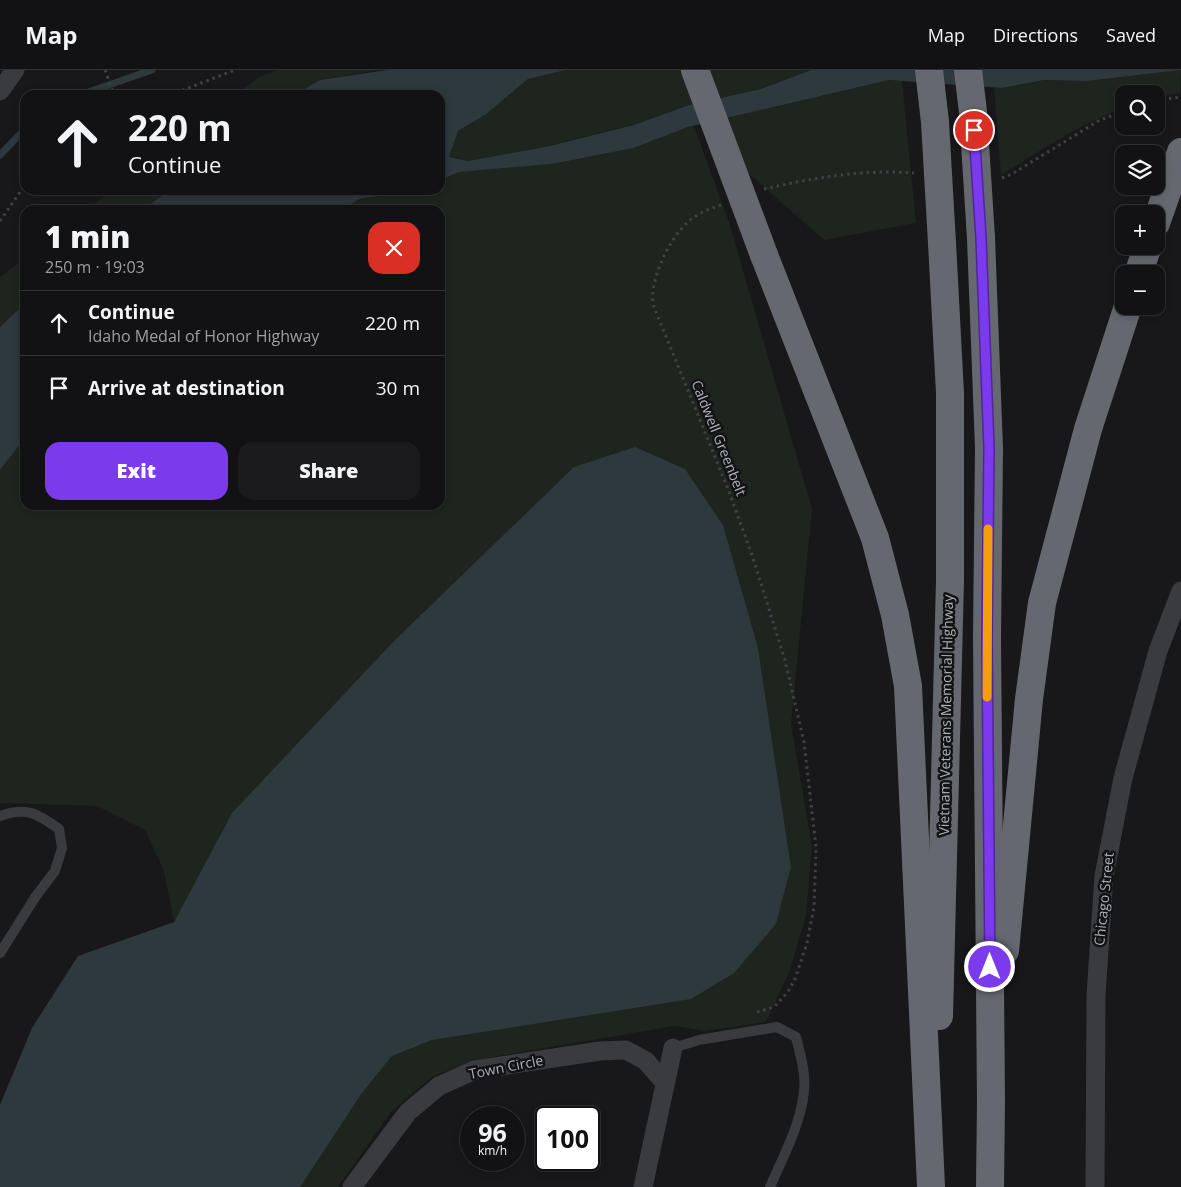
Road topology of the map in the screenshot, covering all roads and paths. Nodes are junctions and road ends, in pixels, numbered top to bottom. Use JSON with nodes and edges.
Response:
{"nodes":[{"id":1,"x":16,"y":70,"type":"edge"},
{"id":2,"x":235,"y":70,"type":"edge"},
{"id":3,"x":695,"y":70,"type":"edge"},
{"id":4,"x":929,"y":70,"type":"edge"},
{"id":5,"x":968,"y":70,"type":"edge"},
{"id":6,"x":106,"y":71,"type":"edge"},
{"id":7,"x":112,"y":90,"type":"edge"},
{"id":8,"x":183,"y":90,"type":"edge"},
{"id":9,"x":0,"y":91,"type":"edge"},
{"id":10,"x":1181,"y":97,"type":"edge"},
{"id":11,"x":1165,"y":99,"type":"edge"},
{"id":12,"x":1115,"y":114,"type":"edge"},
{"id":13,"x":1179,"y":159,"type":"edge"},
{"id":14,"x":915,"y":173,"type":"dead end"},
{"id":15,"x":998,"y":179,"type":"dead end"},
{"id":16,"x":20,"y":192,"type":"edge"},
{"id":17,"x":756,"y":192,"type":"dead end"},
{"id":18,"x":723,"y":204,"type":"dead end"},
{"id":19,"x":1162,"y":205,"type":"edge"},
{"id":20,"x":0,"y":221,"type":"edge"},
{"id":21,"x":1125,"y":315,"type":"edge"},
{"id":22,"x":1181,"y":591,"type":"edge"},
{"id":23,"x":0,"y":816,"type":"edge"},
{"id":24,"x":0,"y":953,"type":"edge"},
{"id":25,"x":749,"y":1015,"type":"dead end"},
{"id":26,"x":674,"y":1048,"type":"joint"},
{"id":27,"x":665,"y":1083,"type":"junction"},
{"id":28,"x":991,"y":1102,"type":"junction"},
{"id":29,"x":352,"y":1187,"type":"edge"},
{"id":30,"x":643,"y":1187,"type":"edge"},
{"id":31,"x":770,"y":1187,"type":"edge"},
{"id":32,"x":931,"y":1187,"type":"edge"},
{"id":33,"x":935,"y":1187,"type":"edge"},
{"id":34,"x":990,"y":1187,"type":"edge"},
{"id":35,"x":1095,"y":1187,"type":"edge"}],
"edges":[{"from":1,"to":9,"type":"street"},
{"from":2,"to":8,"type":"path"},
{"from":3,"to":32,"type":"highway","bridge":true},
{"from":4,"to":33,"type":"highway","name":"Vietnam Veterans Memorial Highway","bridge":true},
{"from":5,"to":28,"type":"highway","bridge":true},
{"from":6,"to":7,"type":"path"},
{"from":10,"to":11,"type":"path"},
{"from":12,"to":15,"type":"path"},
{"from":13,"to":19,"type":"highway"},
{"from":14,"to":17,"type":"path"},
{"from":16,"to":20,"type":"path"},
{"from":18,"to":25,"type":"path","name":"Caldwell Greenbelt"},
{"from":21,"to":28,"type":"highway"},
{"from":22,"to":35,"type":"street","name":"Chicago Street"},
{"from":23,"to":24,"type":"lane"},
{"from":26,"to":27,"type":"street"},
{"from":26,"to":31,"type":"lane"},
{"from":27,"to":29,"type":"street","name":"Town Circle"},
{"from":27,"to":30,"type":"street"},
{"from":28,"to":34,"type":"highway"}]}
